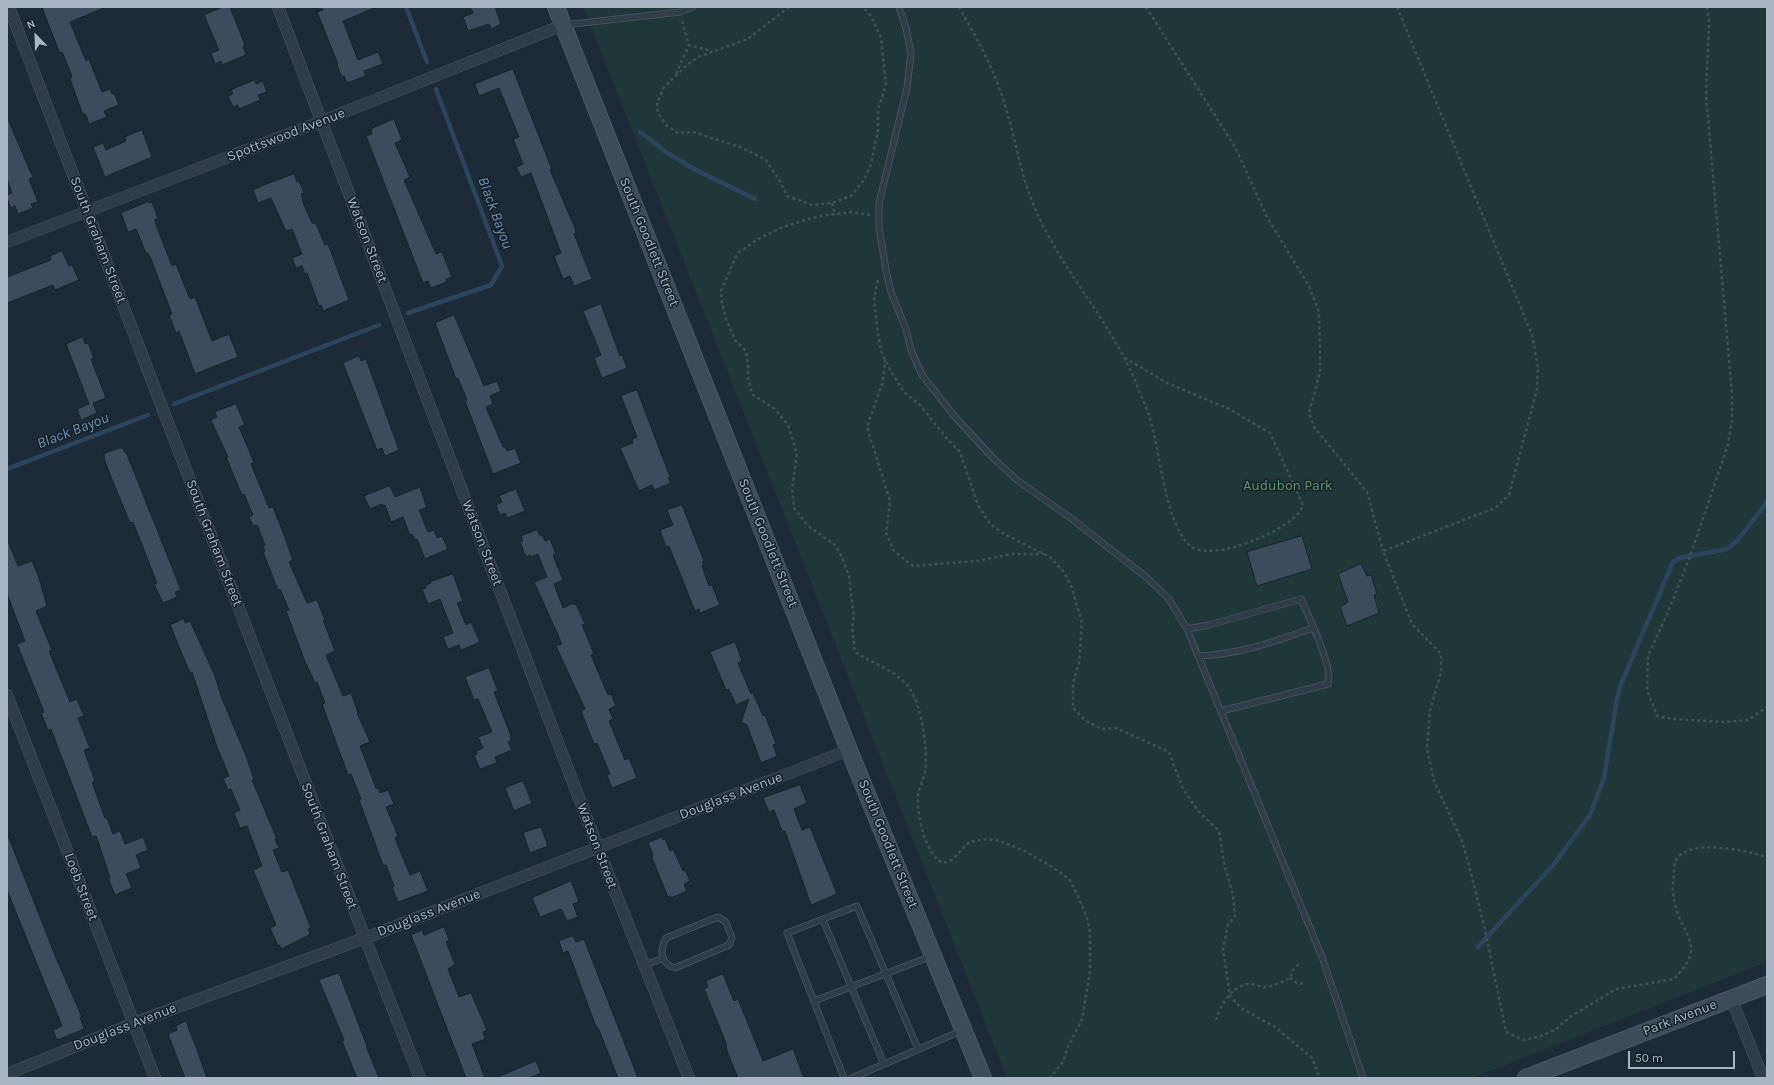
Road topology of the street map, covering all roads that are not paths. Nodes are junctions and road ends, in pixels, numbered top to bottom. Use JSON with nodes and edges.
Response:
{"nodes":[{"id":1,"x":9,"y":7,"type":"edge"},
{"id":2,"x":278,"y":7,"type":"edge"},
{"id":3,"x":556,"y":7,"type":"edge"},
{"id":4,"x":692,"y":7,"type":"edge"},
{"id":5,"x":899,"y":7,"type":"edge"},
{"id":6,"x":564,"y":25,"type":"junction"},
{"id":7,"x":322,"y":121,"type":"junction"},
{"id":8,"x":87,"y":211,"type":"junction"},
{"id":9,"x":7,"y":242,"type":"edge"},
{"id":10,"x":1313,"y":628,"type":"junction"},
{"id":11,"x":1187,"y":629,"type":"junction"},
{"id":12,"x":1198,"y":656,"type":"junction"},
{"id":13,"x":7,"y":696,"type":"edge"},
{"id":14,"x":1221,"y":711,"type":"junction"},
{"id":15,"x":849,"y":750,"type":"junction"},
{"id":16,"x":598,"y":848,"type":"junction"},
{"id":17,"x":823,"y":920,"type":"junction"},
{"id":18,"x":365,"y":938,"type":"junction"},
{"id":19,"x":933,"y":956,"type":"junction"},
{"id":20,"x":662,"y":959,"type":"junction"},
{"id":21,"x":644,"y":965,"type":"junction"},
{"id":22,"x":886,"y":973,"type":"junction"},
{"id":23,"x":1767,"y":985,"type":"edge"},
{"id":24,"x":851,"y":987,"type":"junction"},
{"id":25,"x":1731,"y":998,"type":"junction"},
{"id":26,"x":814,"y":1001,"type":"junction"},
{"id":27,"x":134,"y":1023,"type":"junction"},
{"id":28,"x":963,"y":1030,"type":"junction"},
{"id":29,"x":918,"y":1049,"type":"junction"},
{"id":30,"x":884,"y":1064,"type":"junction"},
{"id":31,"x":7,"y":1074,"type":"edge"},
{"id":32,"x":1536,"y":1076,"type":"edge"},
{"id":33,"x":155,"y":1078,"type":"edge"},
{"id":34,"x":420,"y":1078,"type":"edge"},
{"id":35,"x":689,"y":1078,"type":"edge"},
{"id":36,"x":844,"y":1078,"type":"edge"},
{"id":37,"x":852,"y":1078,"type":"edge"},
{"id":38,"x":983,"y":1078,"type":"edge"},
{"id":39,"x":1363,"y":1078,"type":"edge"},
{"id":40,"x":1763,"y":1078,"type":"edge"}],
"edges":[{"from":1,"to":8,"type":"street","name":"South Graham Street"},
{"from":2,"to":7,"type":"street","name":"Watson Street"},
{"from":3,"to":6,"type":"main road","name":"South Goodlett Street"},
{"from":4,"to":6,"type":"lane"},
{"from":5,"to":11,"type":"lane"},
{"from":6,"to":7,"type":"street","name":"Spottswood Avenue"},
{"from":6,"to":15,"type":"main road","name":"South Goodlett Street"},
{"from":7,"to":8,"type":"street","name":"Spottswood Avenue"},
{"from":7,"to":16,"type":"street","name":"Watson Street"},
{"from":8,"to":9,"type":"street","name":"Spottswood Avenue"},
{"from":8,"to":18,"type":"street","name":"South Graham Street"},
{"from":10,"to":11,"type":"lane"},
{"from":10,"to":12,"type":"lane"},
{"from":10,"to":14,"type":"lane"},
{"from":11,"to":12,"type":"lane"},
{"from":12,"to":14,"type":"lane"},
{"from":13,"to":27,"type":"street","name":"Loeb Street"},
{"from":14,"to":39,"type":"lane"},
{"from":15,"to":16,"type":"street","name":"Douglass Avenue"},
{"from":15,"to":19,"type":"main road","name":"South Goodlett Street"},
{"from":16,"to":18,"type":"street","name":"Douglass Avenue"},
{"from":16,"to":21,"type":"street","name":"Watson Street"},
{"from":17,"to":22,"type":"lane"},
{"from":17,"to":24,"type":"lane"},
{"from":17,"to":26,"type":"lane"},
{"from":18,"to":27,"type":"street","name":"Douglass Avenue"},
{"from":18,"to":34,"type":"street","name":"South Graham Street"},
{"from":19,"to":22,"type":"lane"},
{"from":19,"to":28,"type":"main road","name":"South Goodlett Street"},
{"from":20,"to":20,"type":"lane"},
{"from":20,"to":21,"type":"lane"},
{"from":21,"to":35,"type":"street","name":"Watson Street"},
{"from":22,"to":24,"type":"lane"},
{"from":22,"to":29,"type":"lane"},
{"from":23,"to":25,"type":"main road","name":"Park Avenue"},
{"from":24,"to":26,"type":"lane"},
{"from":24,"to":30,"type":"lane"},
{"from":25,"to":32,"type":"main road","name":"Park Avenue"},
{"from":25,"to":40,"type":"street"},
{"from":26,"to":36,"type":"lane"},
{"from":27,"to":31,"type":"street","name":"Douglass Avenue"},
{"from":27,"to":33,"type":"street","name":"Loeb Street"},
{"from":28,"to":29,"type":"lane"},
{"from":28,"to":38,"type":"main road","name":"South Goodlett Street"},
{"from":29,"to":30,"type":"lane"},
{"from":30,"to":37,"type":"lane"}]}
